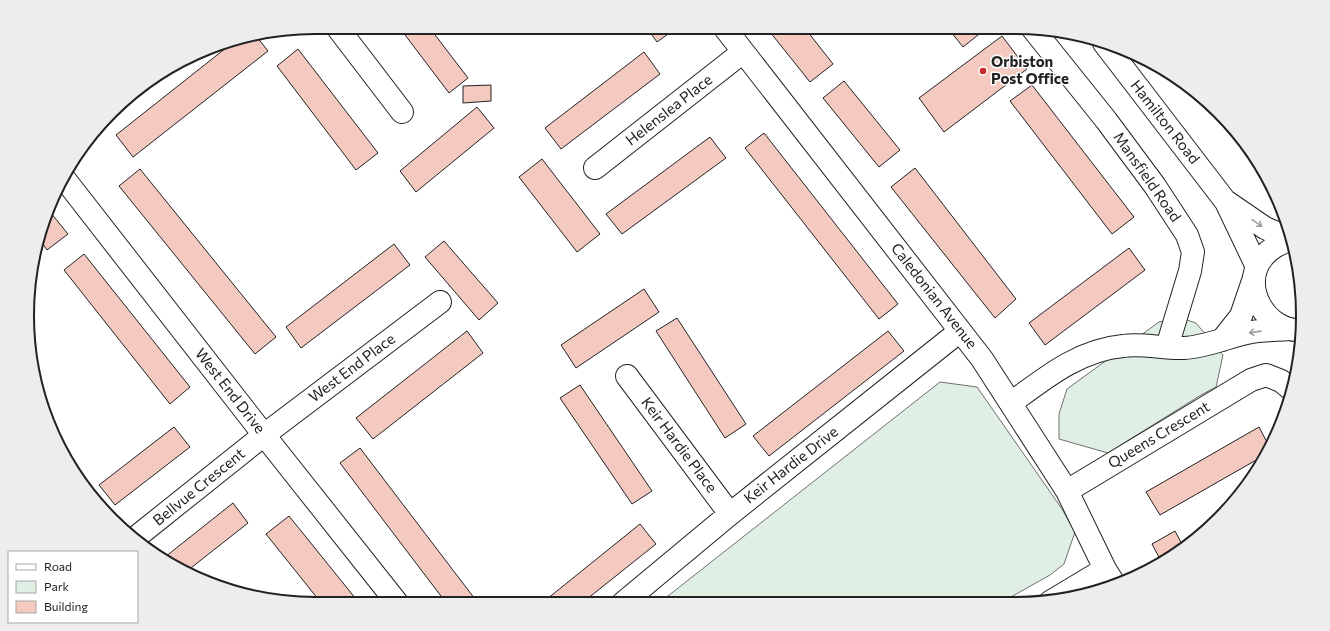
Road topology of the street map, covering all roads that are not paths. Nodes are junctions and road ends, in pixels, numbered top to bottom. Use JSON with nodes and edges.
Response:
{"nodes":[{"id":1,"x":342,"y":34,"type":"edge"},
{"id":2,"x":730,"y":34,"type":"edge"},
{"id":3,"x":1038,"y":35,"type":"edge"},
{"id":4,"x":1110,"y":51,"type":"edge"},
{"id":5,"x":744,"y":52,"type":"junction"},
{"id":6,"x":402,"y":112,"type":"dead end"},
{"id":7,"x":595,"y":168,"type":"dead end"},
{"id":8,"x":68,"y":183,"type":"edge"},
{"id":9,"x":1226,"y":202,"type":"junction"},
{"id":10,"x":1284,"y":236,"type":"edge"},
{"id":11,"x":1286,"y":241,"type":"edge"},
{"id":12,"x":1256,"y":273,"type":"junction"},
{"id":13,"x":440,"y":302,"type":"dead end"},
{"id":14,"x":1295,"y":329,"type":"edge"},
{"id":15,"x":1295,"y":330,"type":"edge"},
{"id":16,"x":960,"y":331,"type":"junction"},
{"id":17,"x":1222,"y":340,"type":"junction"},
{"id":18,"x":1167,"y":347,"type":"junction"},
{"id":19,"x":627,"y":376,"type":"dead end"},
{"id":20,"x":1287,"y":386,"type":"edge"},
{"id":21,"x":1010,"y":403,"type":"junction"},
{"id":22,"x":264,"y":435,"type":"junction"},
{"id":23,"x":1067,"y":491,"type":"junction"},
{"id":24,"x":730,"y":514,"type":"junction"},
{"id":25,"x":139,"y":535,"type":"edge"},
{"id":26,"x":1110,"y":577,"type":"edge"},
{"id":27,"x":1084,"y":588,"type":"edge"},
{"id":28,"x":392,"y":597,"type":"edge"},
{"id":29,"x":630,"y":597,"type":"edge"}],
"edges":[{"from":1,"to":6,"type":"street"},
{"from":2,"to":5,"type":"street","name":"Caledonian Avenue"},
{"from":3,"to":18,"type":"street","name":"Mansfield Road"},
{"from":4,"to":9,"type":"street","name":"Hamilton Road"},
{"from":5,"to":7,"type":"street","name":"Helenslea Place"},
{"from":5,"to":16,"type":"street","name":"Caledonian Avenue"},
{"from":8,"to":22,"type":"street","name":"West End Drive"},
{"from":9,"to":10,"type":"street","name":"Hamilton Road","one_way":true},
{"from":9,"to":12,"type":"street","name":"Hamilton Road"},
{"from":11,"to":12,"type":"street"},
{"from":12,"to":14,"type":"street","name":"Hamilton Road"},
{"from":12,"to":17,"type":"street"},
{"from":13,"to":22,"type":"street","name":"West End Place"},
{"from":15,"to":17,"type":"street","one_way":true},
{"from":16,"to":21,"type":"street","name":"Caledonian Avenue"},
{"from":16,"to":24,"type":"street","name":"Keir Hardie Drive"},
{"from":17,"to":18,"type":"street"},
{"from":18,"to":21,"type":"street"},
{"from":19,"to":24,"type":"street","name":"Keir Hardie Place"},
{"from":20,"to":23,"type":"street","name":"Queens Crescent"},
{"from":21,"to":23,"type":"street","name":"Caledonian Avenue"},
{"from":22,"to":25,"type":"street","name":"Bellvue Crescent"},
{"from":22,"to":28,"type":"street","name":"West End Drive"},
{"from":23,"to":26,"type":"street","name":"Caledonian Avenue"},
{"from":24,"to":29,"type":"street","name":"Keir Hardie Drive"},
{"from":26,"to":27,"type":"street"}]}
